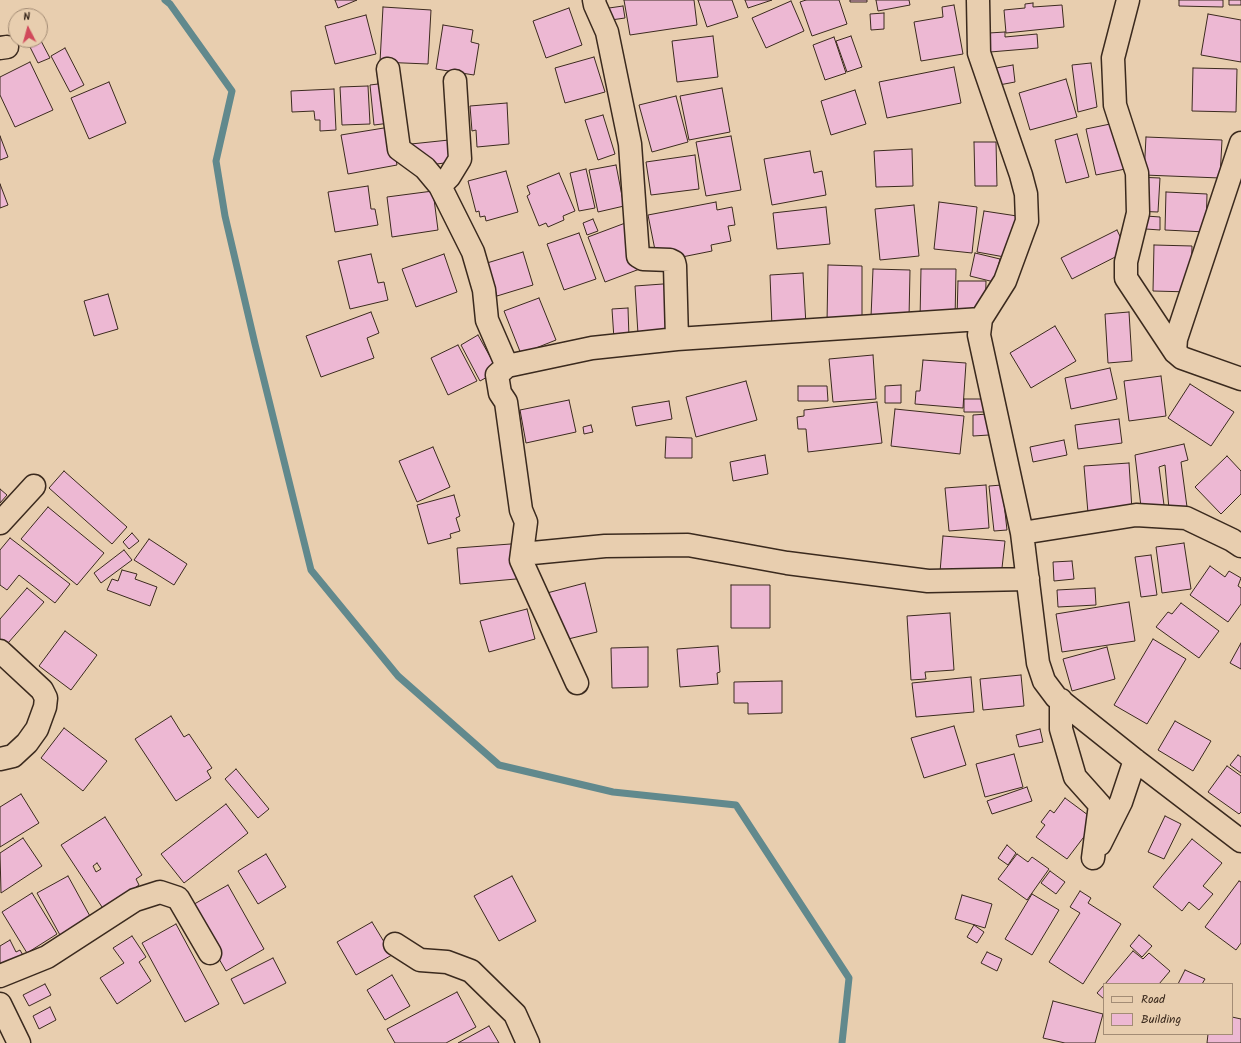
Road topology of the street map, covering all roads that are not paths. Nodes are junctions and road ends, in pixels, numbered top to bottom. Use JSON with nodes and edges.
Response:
{"nodes":[{"id":1,"x":594,"y":0,"type":"edge"},
{"id":2,"x":978,"y":0,"type":"edge"},
{"id":3,"x":1128,"y":0,"type":"edge"},
{"id":4,"x":388,"y":69,"type":"dead end"},
{"id":5,"x":455,"y":81,"type":"dead end"},
{"id":6,"x":1241,"y":143,"type":"edge"},
{"id":7,"x":440,"y":186,"type":"junction"},
{"id":8,"x":981,"y":319,"type":"junction"},
{"id":9,"x":677,"y":339,"type":"junction"},
{"id":10,"x":1175,"y":352,"type":"junction"},
{"id":11,"x":507,"y":366,"type":"junction"},
{"id":12,"x":1241,"y":379,"type":"edge"},
{"id":13,"x":34,"y":486,"type":"dead end"},
{"id":14,"x":0,"y":523,"type":"edge"},
{"id":15,"x":1022,"y":533,"type":"junction"},
{"id":16,"x":1241,"y":546,"type":"edge"},
{"id":17,"x":522,"y":554,"type":"junction"},
{"id":18,"x":1028,"y":579,"type":"junction"},
{"id":19,"x":0,"y":651,"type":"edge"},
{"id":20,"x":577,"y":684,"type":"dead end"},
{"id":21,"x":1060,"y":700,"type":"junction"},
{"id":22,"x":0,"y":759,"type":"edge"},
{"id":23,"x":1135,"y":760,"type":"junction"},
{"id":24,"x":1241,"y":841,"type":"edge"},
{"id":25,"x":395,"y":944,"type":"dead end"},
{"id":26,"x":210,"y":953,"type":"dead end"},
{"id":27,"x":0,"y":976,"type":"edge"},
{"id":28,"x":0,"y":1004,"type":"edge"},
{"id":29,"x":19,"y":1043,"type":"edge"},
{"id":30,"x":528,"y":1043,"type":"edge"}],
"edges":[{"from":1,"to":9,"type":"street"},
{"from":2,"to":8,"type":"street"},
{"from":3,"to":10,"type":"street"},
{"from":4,"to":7,"type":"street"},
{"from":5,"to":7,"type":"street"},
{"from":6,"to":10,"type":"street"},
{"from":7,"to":11,"type":"street"},
{"from":8,"to":9,"type":"street"},
{"from":8,"to":15,"type":"street"},
{"from":9,"to":11,"type":"street"},
{"from":10,"to":12,"type":"street"},
{"from":11,"to":17,"type":"street"},
{"from":13,"to":14,"type":"street"},
{"from":15,"to":16,"type":"street"},
{"from":15,"to":18,"type":"street"},
{"from":17,"to":18,"type":"street"},
{"from":17,"to":20,"type":"street"},
{"from":18,"to":21,"type":"street"},
{"from":19,"to":22,"type":"street"},
{"from":21,"to":23,"type":"street"},
{"from":21,"to":23,"type":"street"},
{"from":23,"to":24,"type":"street"},
{"from":25,"to":30,"type":"street"},
{"from":26,"to":27,"type":"street"},
{"from":28,"to":29,"type":"street"}]}
